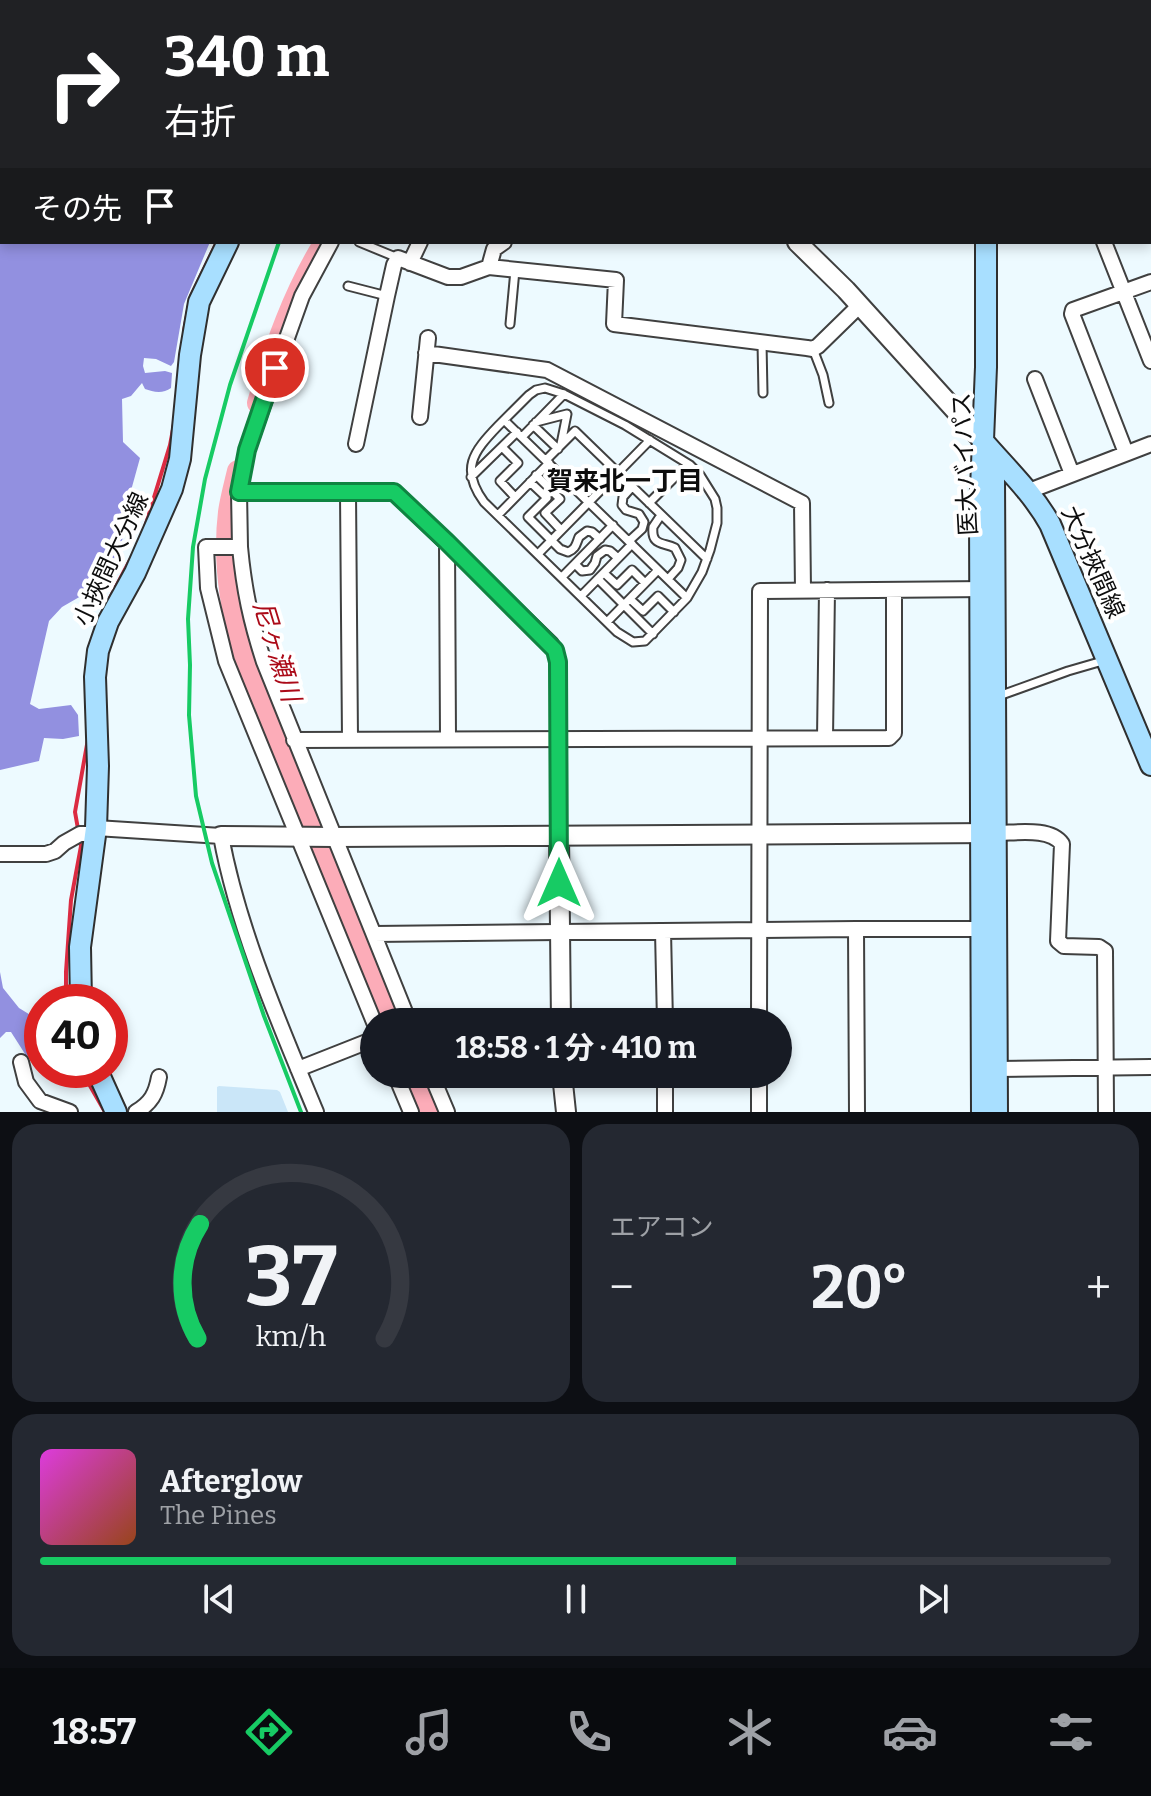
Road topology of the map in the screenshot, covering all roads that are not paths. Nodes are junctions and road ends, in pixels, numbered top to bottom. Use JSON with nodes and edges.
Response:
{"nodes":[{"id":1,"x":227,"y":244,"type":"edge"},
{"id":2,"x":330,"y":244,"type":"edge"},
{"id":3,"x":364,"y":244,"type":"edge"},
{"id":4,"x":418,"y":244,"type":"edge"},
{"id":5,"x":501,"y":244,"type":"edge"},
{"id":6,"x":799,"y":244,"type":"edge"},
{"id":7,"x":986,"y":244,"type":"edge"},
{"id":8,"x":1105,"y":244,"type":"edge"},
{"id":9,"x":404,"y":260,"type":"junction"},
{"id":10,"x":489,"y":267,"type":"junction"},
{"id":11,"x":515,"y":270,"type":"junction"},
{"id":12,"x":1151,"y":282,"type":"edge"},
{"id":13,"x":348,"y":286,"type":"dead end"},
{"id":14,"x":1124,"y":292,"type":"junction"},
{"id":15,"x":387,"y":296,"type":"junction"},
{"id":16,"x":860,"y":305,"type":"junction"},
{"id":17,"x":510,"y":324,"type":"dead end"},
{"id":18,"x":762,"y":343,"type":"junction"},
{"id":19,"x":813,"y":349,"type":"junction"},
{"id":20,"x":1151,"y":361,"type":"edge"},
{"id":21,"x":1035,"y":379,"type":"dead end"},
{"id":22,"x":763,"y":393,"type":"dead end"},
{"id":23,"x":564,"y":394,"type":"junction"},
{"id":24,"x":829,"y":403,"type":"dead end"},
{"id":25,"x":420,"y":417,"type":"dead end"},
{"id":26,"x":504,"y":420,"type":"junction"},
{"id":27,"x":535,"y":424,"type":"junction"},
{"id":28,"x":519,"y":434,"type":"junction"},
{"id":29,"x":650,"y":440,"type":"junction"},
{"id":30,"x":356,"y":444,"type":"dead end"},
{"id":31,"x":1151,"y":444,"type":"edge"},
{"id":32,"x":987,"y":445,"type":"junction"},
{"id":33,"x":502,"y":447,"type":"junction"},
{"id":34,"x":559,"y":448,"type":"junction"},
{"id":35,"x":1126,"y":453,"type":"junction"},
{"id":36,"x":547,"y":462,"type":"junction"},
{"id":37,"x":688,"y":464,"type":"junction"},
{"id":38,"x":618,"y":473,"type":"junction"},
{"id":39,"x":1072,"y":474,"type":"junction"},
{"id":40,"x":471,"y":477,"type":"junction"},
{"id":41,"x":533,"y":478,"type":"junction"},
{"id":42,"x":632,"y":487,"type":"junction"},
{"id":43,"x":1029,"y":491,"type":"junction"},
{"id":44,"x":239,"y":492,"type":"junction"},
{"id":45,"x":348,"y":493,"type":"junction"},
{"id":46,"x":515,"y":497,"type":"junction"},
{"id":47,"x":588,"y":503,"type":"junction"},
{"id":48,"x":649,"y":503,"type":"junction"},
{"id":49,"x":498,"y":515,"type":"junction"},
{"id":50,"x":661,"y":515,"type":"junction"},
{"id":51,"x":613,"y":525,"type":"junction"},
{"id":52,"x":561,"y":530,"type":"junction"},
{"id":53,"x":600,"y":539,"type":"junction"},
{"id":54,"x":551,"y":540,"type":"junction"},
{"id":55,"x":447,"y":542,"type":"junction"},
{"id":56,"x":631,"y":543,"type":"junction"},
{"id":57,"x":236,"y":547,"type":"junction"},
{"id":58,"x":538,"y":554,"type":"junction"},
{"id":59,"x":618,"y":558,"type":"junction"},
{"id":60,"x":707,"y":559,"type":"junction"},
{"id":61,"x":575,"y":564,"type":"junction"},
{"id":62,"x":658,"y":570,"type":"junction"},
{"id":63,"x":601,"y":576,"type":"junction"},
{"id":64,"x":562,"y":577,"type":"junction"},
{"id":65,"x":668,"y":579,"type":"junction"},
{"id":66,"x":645,"y":583,"type":"junction"},
{"id":67,"x":988,"y":589,"type":"junction"},
{"id":68,"x":803,"y":590,"type":"junction"},
{"id":69,"x":827,"y":590,"type":"junction"},
{"id":70,"x":894,"y":590,"type":"junction"},
{"id":71,"x":581,"y":596,"type":"junction"},
{"id":72,"x":687,"y":598,"type":"junction"},
{"id":73,"x":627,"y":602,"type":"junction"},
{"id":74,"x":674,"y":612,"type":"junction"},
{"id":75,"x":607,"y":622,"type":"junction"},
{"id":76,"x":653,"y":634,"type":"junction"},
{"id":77,"x":1108,"y":660,"type":"junction"},
{"id":78,"x":996,"y":697,"type":"junction"},
{"id":79,"x":825,"y":738,"type":"junction"},
{"id":80,"x":350,"y":739,"type":"junction"},
{"id":81,"x":448,"y":739,"type":"junction"},
{"id":82,"x":559,"y":739,"type":"junction"},
{"id":83,"x":759,"y":739,"type":"junction"},
{"id":84,"x":294,"y":740,"type":"junction"},
{"id":85,"x":1151,"y":765,"type":"edge"},
{"id":86,"x":96,"y":831,"type":"junction"},
{"id":87,"x":989,"y":833,"type":"junction"},
{"id":88,"x":759,"y":834,"type":"junction"},
{"id":89,"x":559,"y":835,"type":"junction"},
{"id":90,"x":221,"y":836,"type":"junction"},
{"id":91,"x":302,"y":836,"type":"junction"},
{"id":92,"x":331,"y":837,"type":"junction"},
{"id":93,"x":0,"y":854,"type":"edge"},
{"id":94,"x":856,"y":929,"type":"junction"},
{"id":95,"x":981,"y":929,"type":"junction"},
{"id":96,"x":759,"y":930,"type":"junction"},
{"id":97,"x":663,"y":931,"type":"junction"},
{"id":98,"x":559,"y":932,"type":"junction"},
{"id":99,"x":374,"y":934,"type":"junction"},
{"id":100,"x":79,"y":984,"type":"edge"},
{"id":101,"x":369,"y":1008,"type":"edge"},
{"id":102,"x":403,"y":1008,"type":"edge"},
{"id":103,"x":561,"y":1008,"type":"edge"},
{"id":104,"x":665,"y":1008,"type":"edge"},
{"id":105,"x":759,"y":1008,"type":"edge"},
{"id":106,"x":360,"y":1045,"type":"edge"},
{"id":107,"x":21,"y":1062,"type":"dead end"},
{"id":108,"x":1151,"y":1067,"type":"edge"},
{"id":109,"x":1106,"y":1068,"type":"junction"},
{"id":110,"x":298,"y":1069,"type":"junction"},
{"id":111,"x":997,"y":1069,"type":"junction"},
{"id":112,"x":159,"y":1077,"type":"dead end"},
{"id":113,"x":105,"y":1088,"type":"edge"},
{"id":114,"x":401,"y":1088,"type":"edge"},
{"id":115,"x":437,"y":1088,"type":"edge"},
{"id":116,"x":563,"y":1088,"type":"edge"},
{"id":117,"x":665,"y":1088,"type":"edge"},
{"id":118,"x":759,"y":1088,"type":"edge"},
{"id":119,"x":70,"y":1112,"type":"edge"},
{"id":120,"x":116,"y":1112,"type":"edge"},
{"id":121,"x":136,"y":1112,"type":"edge"},
{"id":122,"x":316,"y":1112,"type":"edge"},
{"id":123,"x":411,"y":1112,"type":"edge"},
{"id":124,"x":447,"y":1112,"type":"edge"},
{"id":125,"x":566,"y":1112,"type":"edge"},
{"id":126,"x":665,"y":1112,"type":"edge"},
{"id":127,"x":759,"y":1112,"type":"edge"},
{"id":128,"x":857,"y":1112,"type":"edge"},
{"id":129,"x":982,"y":1112,"type":"edge"},
{"id":130,"x":997,"y":1112,"type":"edge"},
{"id":131,"x":1106,"y":1112,"type":"edge"}],
"edges":[{"from":1,"to":86,"type":"main road","name":"小挾間大分線"},
{"from":2,"to":44,"type":"street"},
{"from":3,"to":9,"type":"lane"},
{"from":4,"to":9,"type":"street"},
{"from":5,"to":10,"type":"street"},
{"from":6,"to":16,"type":"street"},
{"from":7,"to":32,"type":"main road","name":"医大バイパス"},
{"from":8,"to":14,"type":"street"},
{"from":9,"to":10,"type":"street"},
{"from":9,"to":15,"type":"street"},
{"from":10,"to":11,"type":"street"},
{"from":11,"to":17,"type":"lane"},
{"from":11,"to":18,"type":"street"},
{"from":12,"to":14,"type":"street"},
{"from":13,"to":15,"type":"lane"},
{"from":14,"to":20,"type":"street"},
{"from":14,"to":35,"type":"street"},
{"from":15,"to":30,"type":"street"},
{"from":16,"to":19,"type":"street"},
{"from":16,"to":32,"type":"street"},
{"from":18,"to":19,"type":"street"},
{"from":18,"to":22,"type":"lane"},
{"from":19,"to":24,"type":"lane"},
{"from":21,"to":39,"type":"street"},
{"from":23,"to":26,"type":"lane"},
{"from":23,"to":27,"type":"lane"},
{"from":23,"to":29,"type":"lane"},
{"from":25,"to":68,"type":"street"},
{"from":26,"to":28,"type":"lane"},
{"from":26,"to":40,"type":"lane"},
{"from":27,"to":28,"type":"lane"},
{"from":27,"to":34,"type":"lane"},
{"from":27,"to":34,"type":"lane"},
{"from":28,"to":33,"type":"lane"},
{"from":28,"to":36,"type":"lane"},
{"from":29,"to":37,"type":"lane"},
{"from":29,"to":38,"type":"lane"},
{"from":31,"to":35,"type":"street"},
{"from":32,"to":43,"type":"main road","name":"大分挾間線"},
{"from":32,"to":67,"type":"main road","name":"医大バイパス"},
{"from":33,"to":40,"type":"lane"},
{"from":33,"to":46,"type":"lane"},
{"from":34,"to":36,"type":"lane"},
{"from":34,"to":38,"type":"lane"},
{"from":35,"to":39,"type":"street"},
{"from":36,"to":41,"type":"lane"},
{"from":36,"to":47,"type":"lane"},
{"from":37,"to":48,"type":"lane"},
{"from":37,"to":60,"type":"lane"},
{"from":38,"to":42,"type":"lane"},
{"from":38,"to":47,"type":"lane"},
{"from":39,"to":43,"type":"street"},
{"from":40,"to":49,"type":"lane"},
{"from":41,"to":46,"type":"lane"},
{"from":41,"to":52,"type":"lane"},
{"from":41,"to":54,"type":"lane"},
{"from":42,"to":48,"type":"lane"},
{"from":42,"to":56,"type":"lane"},
{"from":43,"to":77,"type":"main road","name":"大分挾間線"},
{"from":44,"to":45,"type":"street"},
{"from":44,"to":57,"type":"street"},
{"from":45,"to":55,"type":"street"},
{"from":45,"to":80,"type":"street"},
{"from":46,"to":49,"type":"lane"},
{"from":47,"to":51,"type":"lane"},
{"from":47,"to":52,"type":"lane"},
{"from":48,"to":50,"type":"lane"},
{"from":49,"to":58,"type":"lane"},
{"from":50,"to":60,"type":"lane"},
{"from":50,"to":65,"type":"lane"},
{"from":51,"to":53,"type":"lane"},
{"from":51,"to":56,"type":"lane"},
{"from":52,"to":54,"type":"lane"},
{"from":53,"to":54,"type":"lane"},
{"from":53,"to":61,"type":"lane"},
{"from":54,"to":58,"type":"lane"},
{"from":55,"to":81,"type":"street"},
{"from":55,"to":82,"type":"street"},
{"from":56,"to":59,"type":"lane"},
{"from":56,"to":62,"type":"lane"},
{"from":57,"to":84,"type":"street"},
{"from":57,"to":91,"type":"street"},
{"from":58,"to":64,"type":"lane"},
{"from":59,"to":61,"type":"lane"},
{"from":59,"to":63,"type":"lane"},
{"from":60,"to":72,"type":"lane"},
{"from":61,"to":64,"type":"lane"},
{"from":62,"to":65,"type":"lane"},
{"from":62,"to":66,"type":"lane"},
{"from":63,"to":66,"type":"lane"},
{"from":63,"to":71,"type":"lane"},
{"from":63,"to":73,"type":"lane"},
{"from":64,"to":71,"type":"lane"},
{"from":65,"to":72,"type":"lane"},
{"from":66,"to":73,"type":"lane"},
{"from":67,"to":70,"type":"street"},
{"from":67,"to":78,"type":"main road","name":"医大バイパス"},
{"from":67,"to":87,"type":"main road","name":"医大バイパス"},
{"from":68,"to":69,"type":"street"},
{"from":68,"to":83,"type":"street"},
{"from":69,"to":70,"type":"street"},
{"from":69,"to":79,"type":"street"},
{"from":70,"to":79,"type":"street"},
{"from":71,"to":75,"type":"lane"},
{"from":72,"to":74,"type":"lane"},
{"from":73,"to":74,"type":"lane"},
{"from":73,"to":75,"type":"lane"},
{"from":73,"to":76,"type":"lane"},
{"from":74,"to":76,"type":"lane"},
{"from":75,"to":76,"type":"lane"},
{"from":77,"to":78,"type":"lane"},
{"from":77,"to":85,"type":"main road","name":"大分挾間線"},
{"from":78,"to":87,"type":"main road","name":"医大バイパス"},
{"from":79,"to":83,"type":"street"},
{"from":80,"to":81,"type":"street"},
{"from":80,"to":84,"type":"street"},
{"from":81,"to":82,"type":"street"},
{"from":82,"to":83,"type":"street"},
{"from":82,"to":89,"type":"street"},
{"from":83,"to":88,"type":"street"},
{"from":84,"to":92,"type":"street"},
{"from":86,"to":90,"type":"street"},
{"from":86,"to":93,"type":"street"},
{"from":86,"to":100,"type":"main road","name":"小挾間大分線"},
{"from":87,"to":88,"type":"street"},
{"from":87,"to":95,"type":"main road","name":"医大バイパス"},
{"from":87,"to":109,"type":"street"},
{"from":87,"to":111,"type":"main road","name":"医大バイパス"},
{"from":88,"to":89,"type":"street"},
{"from":88,"to":96,"type":"street"},
{"from":89,"to":92,"type":"street"},
{"from":89,"to":98,"type":"street"},
{"from":90,"to":91,"type":"street"},
{"from":90,"to":110,"type":"street"},
{"from":91,"to":92,"type":"street"},
{"from":91,"to":101,"type":"street"},
{"from":92,"to":99,"type":"street"},
{"from":94,"to":95,"type":"street"},
{"from":94,"to":96,"type":"street"},
{"from":94,"to":128,"type":"street"},
{"from":95,"to":129,"type":"main road","name":"医大バイパス"},
{"from":96,"to":97,"type":"street"},
{"from":96,"to":105,"type":"street"},
{"from":97,"to":98,"type":"street"},
{"from":97,"to":104,"type":"street"},
{"from":98,"to":99,"type":"street"},
{"from":98,"to":103,"type":"street"},
{"from":99,"to":102,"type":"street"},
{"from":106,"to":110,"type":"street"},
{"from":107,"to":119,"type":"street"},
{"from":108,"to":109,"type":"street"},
{"from":109,"to":111,"type":"street"},
{"from":109,"to":131,"type":"street"},
{"from":110,"to":122,"type":"street"},
{"from":111,"to":130,"type":"main road","name":"医大バイパス"},
{"from":112,"to":121,"type":"street"},
{"from":113,"to":120,"type":"main road"},
{"from":114,"to":123,"type":"street"},
{"from":115,"to":124,"type":"street"},
{"from":116,"to":125,"type":"street"},
{"from":117,"to":126,"type":"street"},
{"from":118,"to":127,"type":"street"}]}
